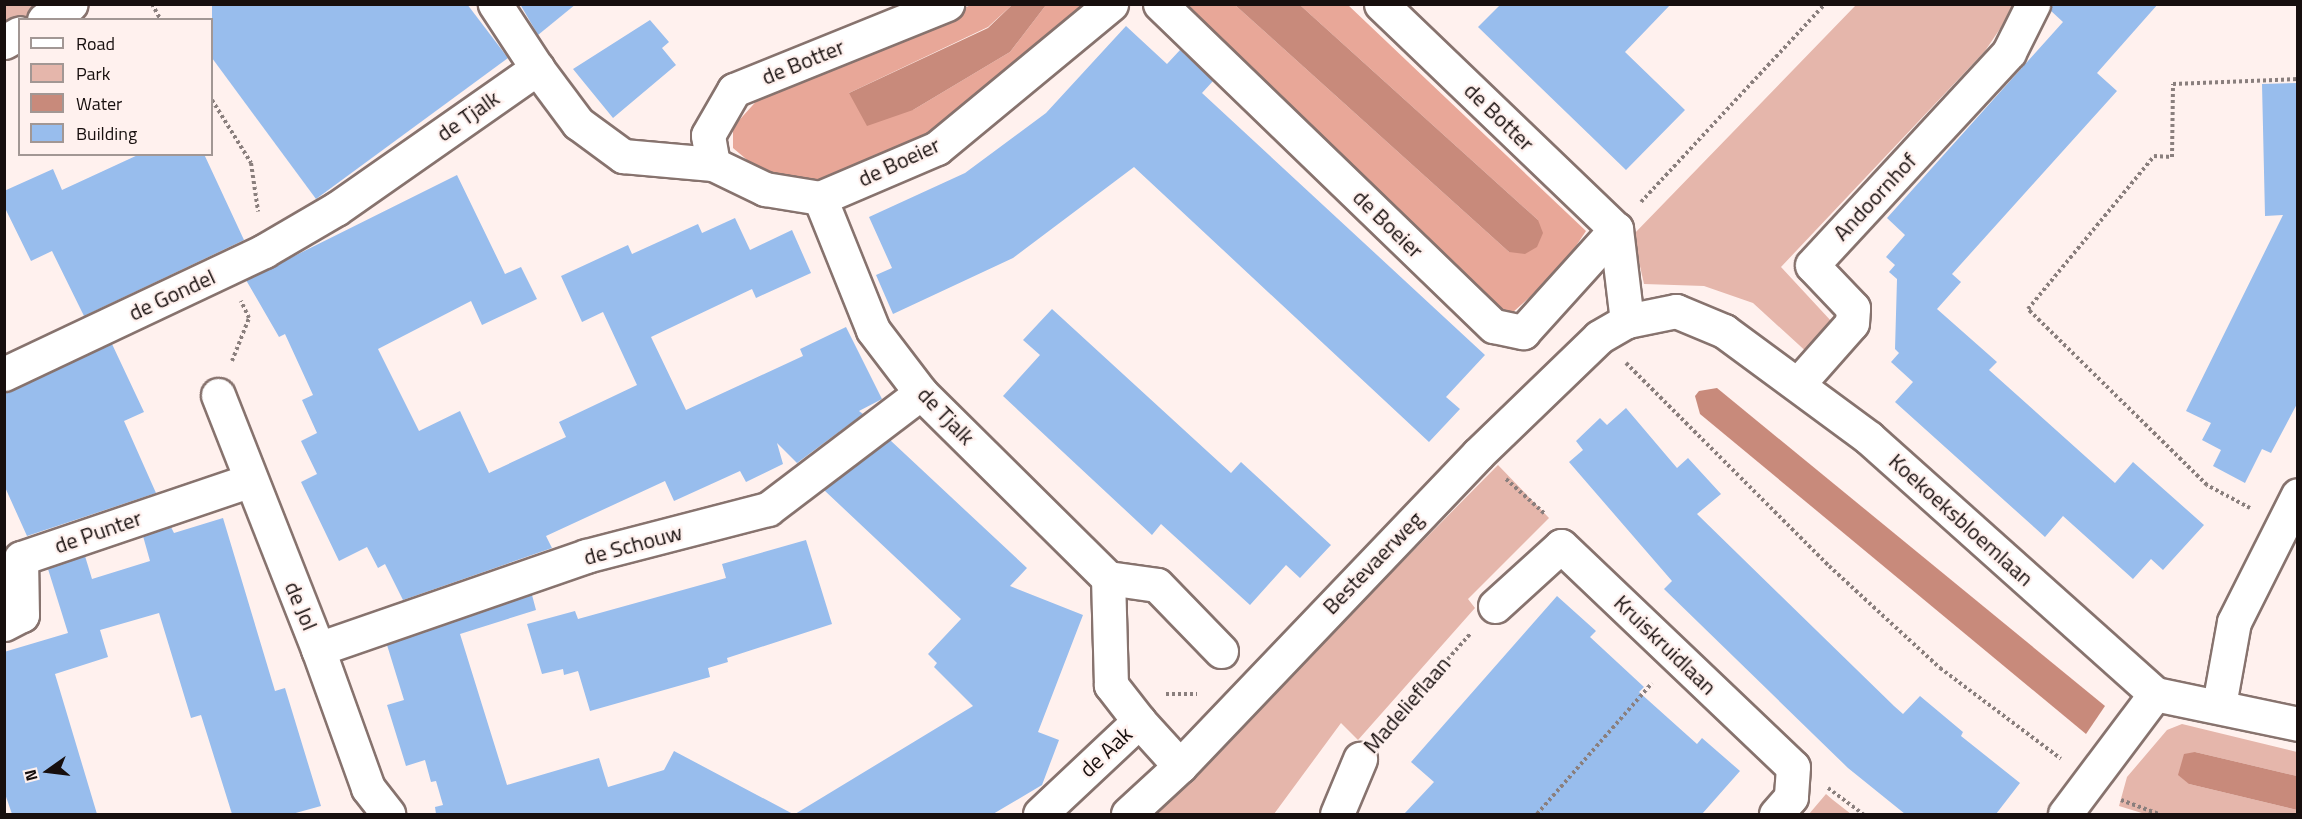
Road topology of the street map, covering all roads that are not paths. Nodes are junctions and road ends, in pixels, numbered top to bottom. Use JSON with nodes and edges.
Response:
{"nodes":[{"id":1,"x":71,"y":4,"type":"edge"},
{"id":2,"x":495,"y":4,"type":"edge"},
{"id":3,"x":947,"y":4,"type":"edge"},
{"id":4,"x":1111,"y":4,"type":"edge"},
{"id":5,"x":1160,"y":4,"type":"edge"},
{"id":6,"x":1381,"y":4,"type":"edge"},
{"id":7,"x":2033,"y":4,"type":"edge"},
{"id":8,"x":47,"y":18,"type":"edge"},
{"id":9,"x":18,"y":34,"type":"edge"},
{"id":10,"x":4,"y":42,"type":"edge"},
{"id":11,"x":537,"y":68,"type":"junction"},
{"id":12,"x":713,"y":164,"type":"junction"},
{"id":13,"x":820,"y":198,"type":"junction"},
{"id":14,"x":336,"y":209,"type":"joint"},
{"id":15,"x":1616,"y":229,"type":"junction"},
{"id":16,"x":1627,"y":321,"type":"junction"},
{"id":17,"x":4,"y":374,"type":"edge"},
{"id":18,"x":1798,"y":384,"type":"junction"},
{"id":19,"x":921,"y":393,"type":"junction"},
{"id":20,"x":218,"y":395,"type":"road end"},
{"id":21,"x":249,"y":481,"type":"junction"},
{"id":22,"x":2298,"y":495,"type":"edge"},
{"id":23,"x":1108,"y":578,"type":"junction"},
{"id":24,"x":1495,"y":606,"type":"road end"},
{"id":25,"x":4,"y":624,"type":"edge"},
{"id":26,"x":318,"y":649,"type":"junction"},
{"id":27,"x":1221,"y":651,"type":"dead end"},
{"id":28,"x":2155,"y":693,"type":"junction"},
{"id":29,"x":2219,"y":705,"type":"junction"},
{"id":30,"x":1138,"y":721,"type":"junction"},
{"id":31,"x":2298,"y":724,"type":"edge"},
{"id":32,"x":1360,"y":759,"type":"road end"},
{"id":33,"x":1180,"y":766,"type":"junction"},
{"id":34,"x":388,"y":814,"type":"edge"},
{"id":35,"x":1040,"y":814,"type":"edge"},
{"id":36,"x":1128,"y":814,"type":"edge"},
{"id":37,"x":1337,"y":814,"type":"edge"},
{"id":38,"x":1776,"y":814,"type":"edge"},
{"id":39,"x":2065,"y":814,"type":"edge"}],
"edges":[{"from":1,"to":8,"type":"street"},
{"from":2,"to":11,"type":"street"},
{"from":3,"to":12,"type":"street","name":"de Botter"},
{"from":4,"to":13,"type":"street","name":"de Boeier"},
{"from":5,"to":15,"type":"street","name":"de Boeier"},
{"from":6,"to":15,"type":"street","name":"de Botter"},
{"from":7,"to":18,"type":"street","name":"Andoornhof"},
{"from":9,"to":10,"type":"street"},
{"from":11,"to":12,"type":"street"},
{"from":11,"to":14,"type":"street","name":"de Tjalk"},
{"from":12,"to":13,"type":"street"},
{"from":13,"to":19,"type":"street","name":"de Tjalk"},
{"from":14,"to":17,"type":"street","name":"de Gondel"},
{"from":15,"to":16,"type":"street"},
{"from":16,"to":18,"type":"street","name":"Koekoeksbloemlaan"},
{"from":16,"to":33,"type":"street","name":"Bestevaerweg"},
{"from":18,"to":28,"type":"street","name":"Koekoeksbloemlaan"},
{"from":19,"to":23,"type":"street","name":"de Tjalk"},
{"from":19,"to":26,"type":"street","name":"de Schouw"},
{"from":20,"to":21,"type":"street","name":"de Jol"},
{"from":21,"to":25,"type":"street","name":"de Punter"},
{"from":21,"to":26,"type":"street","name":"de Jol"},
{"from":22,"to":29,"type":"street"},
{"from":23,"to":27,"type":"street"},
{"from":23,"to":30,"type":"street","name":"de Aak"},
{"from":24,"to":38,"type":"street","name":"Kruiskruidlaan"},
{"from":26,"to":34,"type":"street","name":"de Jol"},
{"from":28,"to":29,"type":"street"},
{"from":28,"to":39,"type":"street"},
{"from":29,"to":31,"type":"street"},
{"from":30,"to":33,"type":"street"},
{"from":30,"to":35,"type":"street","name":"de Aak"},
{"from":32,"to":37,"type":"street","name":"Madelieflaan"},
{"from":33,"to":36,"type":"street","name":"Bestevaerweg"}]}
